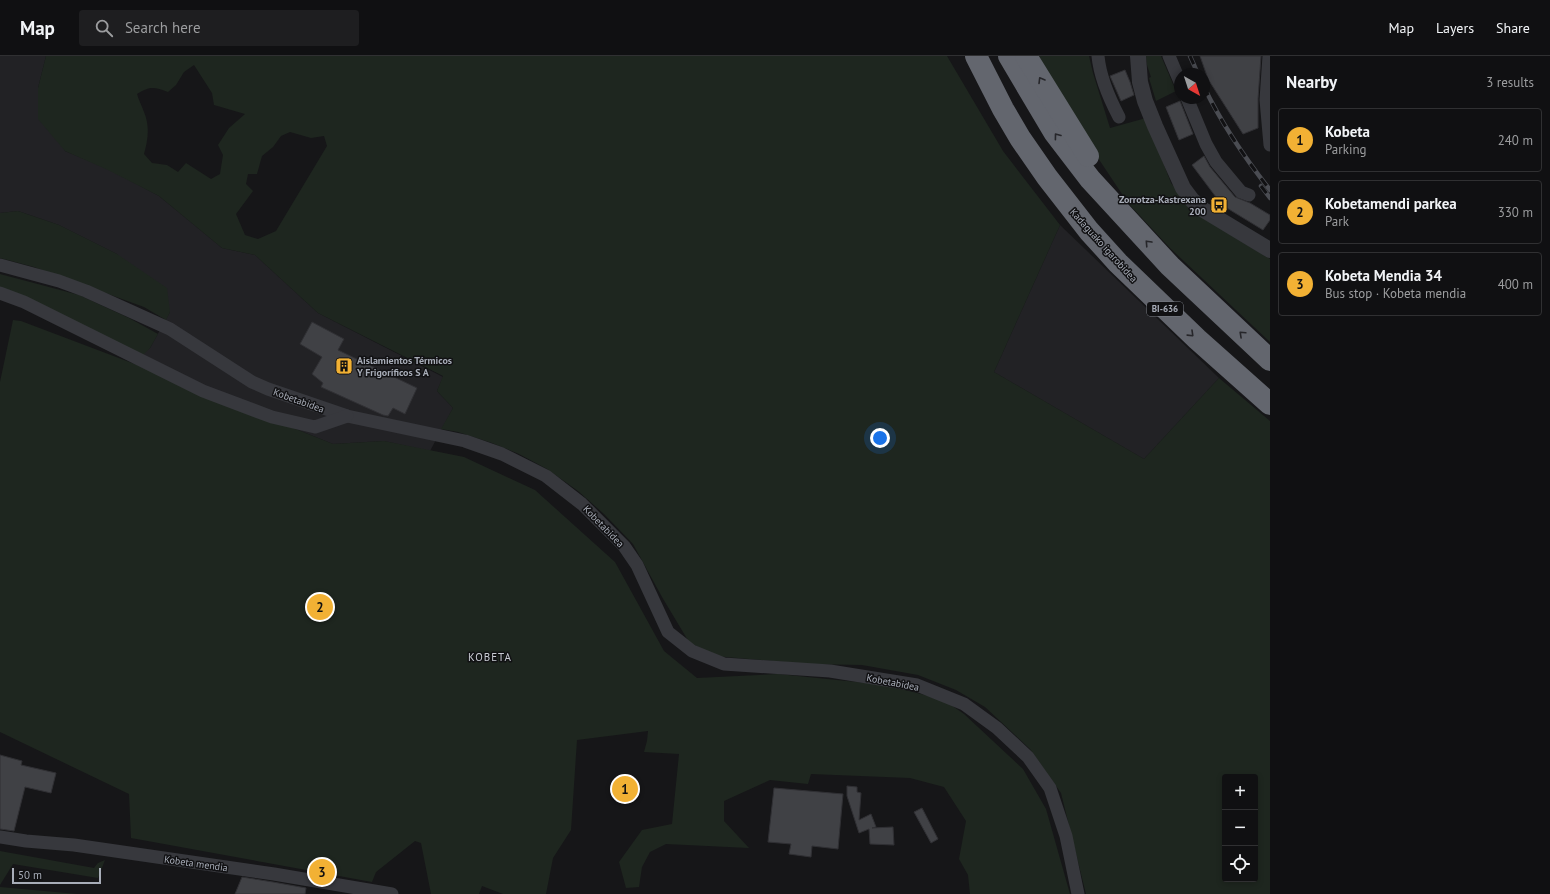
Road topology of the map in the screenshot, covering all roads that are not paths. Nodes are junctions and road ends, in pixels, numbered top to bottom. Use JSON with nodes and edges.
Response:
{"nodes":[{"id":1,"x":960,"y":56,"type":"edge"},
{"id":2,"x":976,"y":56,"type":"edge"},
{"id":3,"x":1008,"y":56,"type":"edge"},
{"id":4,"x":1026,"y":56,"type":"edge"},
{"id":5,"x":1098,"y":56,"type":"edge"},
{"id":6,"x":1138,"y":56,"type":"edge"},
{"id":7,"x":1169,"y":56,"type":"edge"},
{"id":8,"x":1269,"y":56,"type":"edge"},
{"id":9,"x":1174,"y":68,"type":"edge"},
{"id":10,"x":1189,"y":104,"type":"edge"},
{"id":11,"x":1119,"y":117,"type":"dead end"},
{"id":12,"x":1270,"y":145,"type":"edge"},
{"id":13,"x":1249,"y":196,"type":"dead end"},
{"id":14,"x":1068,"y":205,"type":"junction"},
{"id":15,"x":1117,"y":210,"type":"junction"},
{"id":16,"x":1270,"y":250,"type":"edge"},
{"id":17,"x":0,"y":265,"type":"edge"},
{"id":18,"x":0,"y":293,"type":"edge"},
{"id":19,"x":1270,"y":360,"type":"edge"},
{"id":20,"x":1270,"y":404,"type":"edge"},
{"id":21,"x":347,"y":416,"type":"junction"},
{"id":22,"x":0,"y":837,"type":"edge"},
{"id":23,"x":392,"y":894,"type":"edge"},
{"id":24,"x":1078,"y":894,"type":"edge"}],
"edges":[{"from":1,"to":14,"type":"highway"},
{"from":2,"to":14,"type":"highway","name":"Kadaguako igarobidea","number":"BI-636"},
{"from":15,"to":3,"type":"highway","one_way":true},
{"from":15,"to":4,"type":"highway","one_way":true},
{"from":5,"to":11,"type":"street"},
{"from":6,"to":16,"type":"street"},
{"from":7,"to":9,"type":"street"},
{"from":8,"to":12,"type":"street"},
{"from":10,"to":13,"type":"street"},
{"from":14,"to":20,"type":"highway","name":"Kadaguako igarobidea","number":"BI-636","one_way":true},
{"from":19,"to":15,"type":"highway","one_way":true},
{"from":17,"to":21,"type":"street","name":"Kobetabidea"},
{"from":18,"to":21,"type":"street"},
{"from":21,"to":24,"type":"street","name":"Kobetabidea"},
{"from":22,"to":23,"type":"street","name":"Kobeta mendia"}]}
